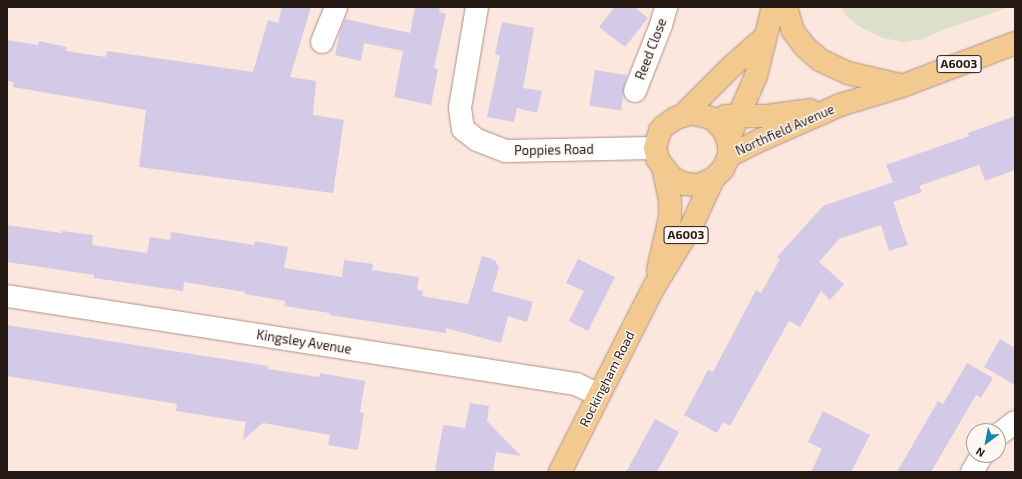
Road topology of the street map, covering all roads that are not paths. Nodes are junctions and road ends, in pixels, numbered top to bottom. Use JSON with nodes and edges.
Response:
{"nodes":[{"id":1,"x":336,"y":7,"type":"edge"},
{"id":2,"x":477,"y":7,"type":"edge"},
{"id":3,"x":666,"y":7,"type":"edge"},
{"id":4,"x":773,"y":7,"type":"edge"},
{"id":5,"x":786,"y":7,"type":"edge"},
{"id":6,"x":765,"y":37,"type":"junction"},
{"id":7,"x":322,"y":42,"type":"dead end"},
{"id":8,"x":1015,"y":42,"type":"edge"},
{"id":9,"x":902,"y":86,"type":"junction"},
{"id":10,"x":635,"y":91,"type":"dead end"},
{"id":11,"x":840,"y":105,"type":"junction"},
{"id":12,"x":692,"y":115,"type":"junction"},
{"id":13,"x":738,"y":117,"type":"junction"},
{"id":14,"x":728,"y":148,"type":"junction"},
{"id":15,"x":659,"y":158,"type":"junction"},
{"id":16,"x":713,"y":180,"type":"junction"},
{"id":17,"x":654,"y":287,"type":"junction"},
{"id":18,"x":7,"y":296,"type":"edge"},
{"id":19,"x":599,"y":395,"type":"junction"},
{"id":20,"x":1015,"y":422,"type":"edge"},
{"id":21,"x":1006,"y":429,"type":"edge"},
{"id":22,"x":977,"y":463,"type":"edge"},
{"id":23,"x":560,"y":472,"type":"edge"},
{"id":24,"x":972,"y":472,"type":"edge"}],
"edges":[{"from":1,"to":7,"type":"street"},
{"from":2,"to":15,"type":"street","name":"Poppies Road"},
{"from":3,"to":10,"type":"street","name":"Reed Close"},
{"from":4,"to":6,"type":"main road"},
{"from":5,"to":9,"type":"main road"},
{"from":6,"to":12,"type":"main road"},
{"from":6,"to":13,"type":"main road"},
{"from":8,"to":9,"type":"main road","name":"Northfield Avenue","number":"A6003"},
{"from":9,"to":11,"type":"main road","name":"Northfield Avenue","number":"A6003"},
{"from":11,"to":13,"type":"main road","name":"Northfield Avenue","number":"A6003"},
{"from":11,"to":14,"type":"main road","name":"Northfield Avenue","number":"A6003"},
{"from":12,"to":13,"type":"main road","name":"Northfield Avenue","number":"A6003"},
{"from":12,"to":14,"type":"main road"},
{"from":12,"to":15,"type":"main road"},
{"from":13,"to":14,"type":"main road"},
{"from":14,"to":16,"type":"main road"},
{"from":15,"to":16,"type":"main road"},
{"from":15,"to":17,"type":"main road","name":"Rockingham Road","number":"A6003"},
{"from":16,"to":17,"type":"main road","name":"Rockingham Road","number":"A6003"},
{"from":17,"to":19,"type":"main road","name":"Rockingham Road","number":"A6003"},
{"from":18,"to":19,"type":"street","name":"Kingsley Avenue"},
{"from":19,"to":23,"type":"main road","name":"Rockingham Road","number":"A6003"},
{"from":20,"to":21,"type":"street"},
{"from":22,"to":24,"type":"street"}]}
